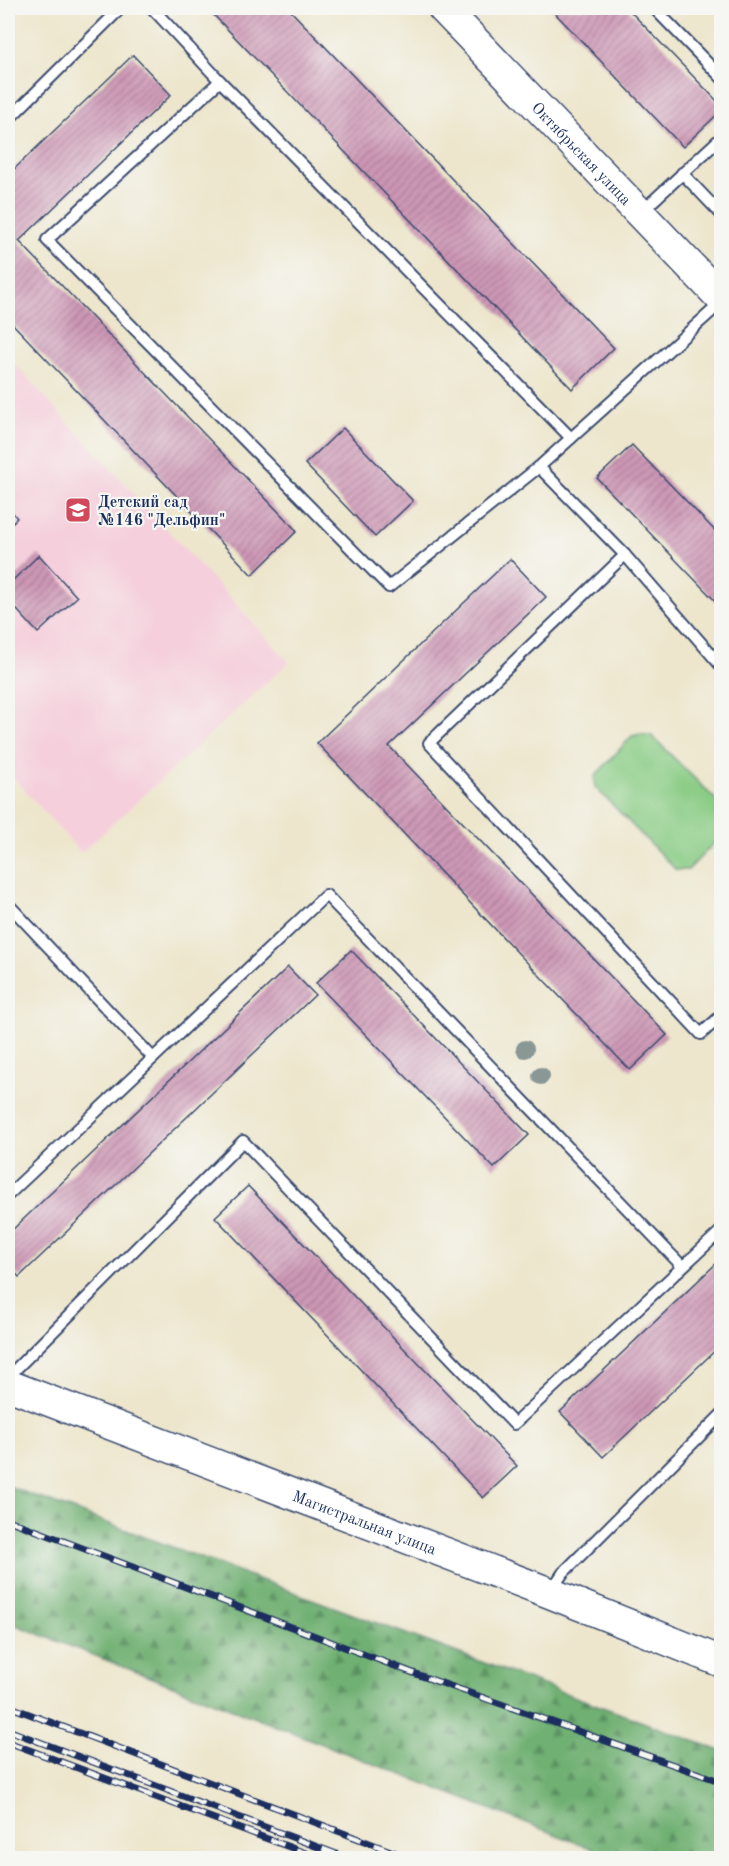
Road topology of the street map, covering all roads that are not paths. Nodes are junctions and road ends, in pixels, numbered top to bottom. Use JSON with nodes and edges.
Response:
{"nodes":[{"id":1,"x":121,"y":8,"type":"edge"},
{"id":2,"x":152,"y":8,"type":"edge"},
{"id":3,"x":443,"y":8,"type":"edge"},
{"id":4,"x":654,"y":8,"type":"edge"},
{"id":5,"x":722,"y":78,"type":"edge"},
{"id":6,"x":220,"y":81,"type":"junction"},
{"id":7,"x":8,"y":120,"type":"edge"},
{"id":8,"x":722,"y":137,"type":"edge"},
{"id":9,"x":682,"y":173,"type":"junction"},
{"id":10,"x":640,"y":213,"type":"junction"},
{"id":11,"x":722,"y":215,"type":"edge"},
{"id":12,"x":722,"y":301,"type":"edge"},
{"id":13,"x":572,"y":438,"type":"junction"},
{"id":14,"x":539,"y":467,"type":"junction"},
{"id":15,"x":625,"y":555,"type":"junction"},
{"id":16,"x":722,"y":668,"type":"edge"},
{"id":17,"x":8,"y":904,"type":"edge"},
{"id":18,"x":722,"y":1015,"type":"edge"},
{"id":19,"x":153,"y":1058,"type":"junction"},
{"id":20,"x":8,"y":1195,"type":"edge"},
{"id":21,"x":722,"y":1230,"type":"edge"},
{"id":22,"x":682,"y":1266,"type":"junction"},
{"id":23,"x":8,"y":1377,"type":"edge"},
{"id":24,"x":8,"y":1385,"type":"edge"},
{"id":25,"x":722,"y":1414,"type":"edge"},
{"id":26,"x":550,"y":1593,"type":"junction"},
{"id":27,"x":722,"y":1662,"type":"edge"}],
"edges":[{"from":1,"to":7,"type":"lane"},
{"from":2,"to":6,"type":"lane"},
{"from":3,"to":10,"type":"street","name":"Октябрьская улица"},
{"from":4,"to":5,"type":"lane"},
{"from":6,"to":13,"type":"lane"},
{"from":6,"to":14,"type":"lane"},
{"from":8,"to":9,"type":"lane"},
{"from":9,"to":10,"type":"lane"},
{"from":9,"to":11,"type":"lane"},
{"from":10,"to":12,"type":"street","name":"Октябрьская улица"},
{"from":12,"to":13,"type":"lane"},
{"from":13,"to":14,"type":"lane"},
{"from":14,"to":15,"type":"lane"},
{"from":15,"to":16,"type":"lane"},
{"from":15,"to":18,"type":"lane"},
{"from":17,"to":19,"type":"lane"},
{"from":19,"to":20,"type":"lane"},
{"from":19,"to":22,"type":"lane"},
{"from":21,"to":22,"type":"lane"},
{"from":22,"to":23,"type":"lane"},
{"from":24,"to":26,"type":"street","name":"Магистральная улица"},
{"from":25,"to":26,"type":"lane"},
{"from":26,"to":27,"type":"street","name":"Магистральная улица"}]}
